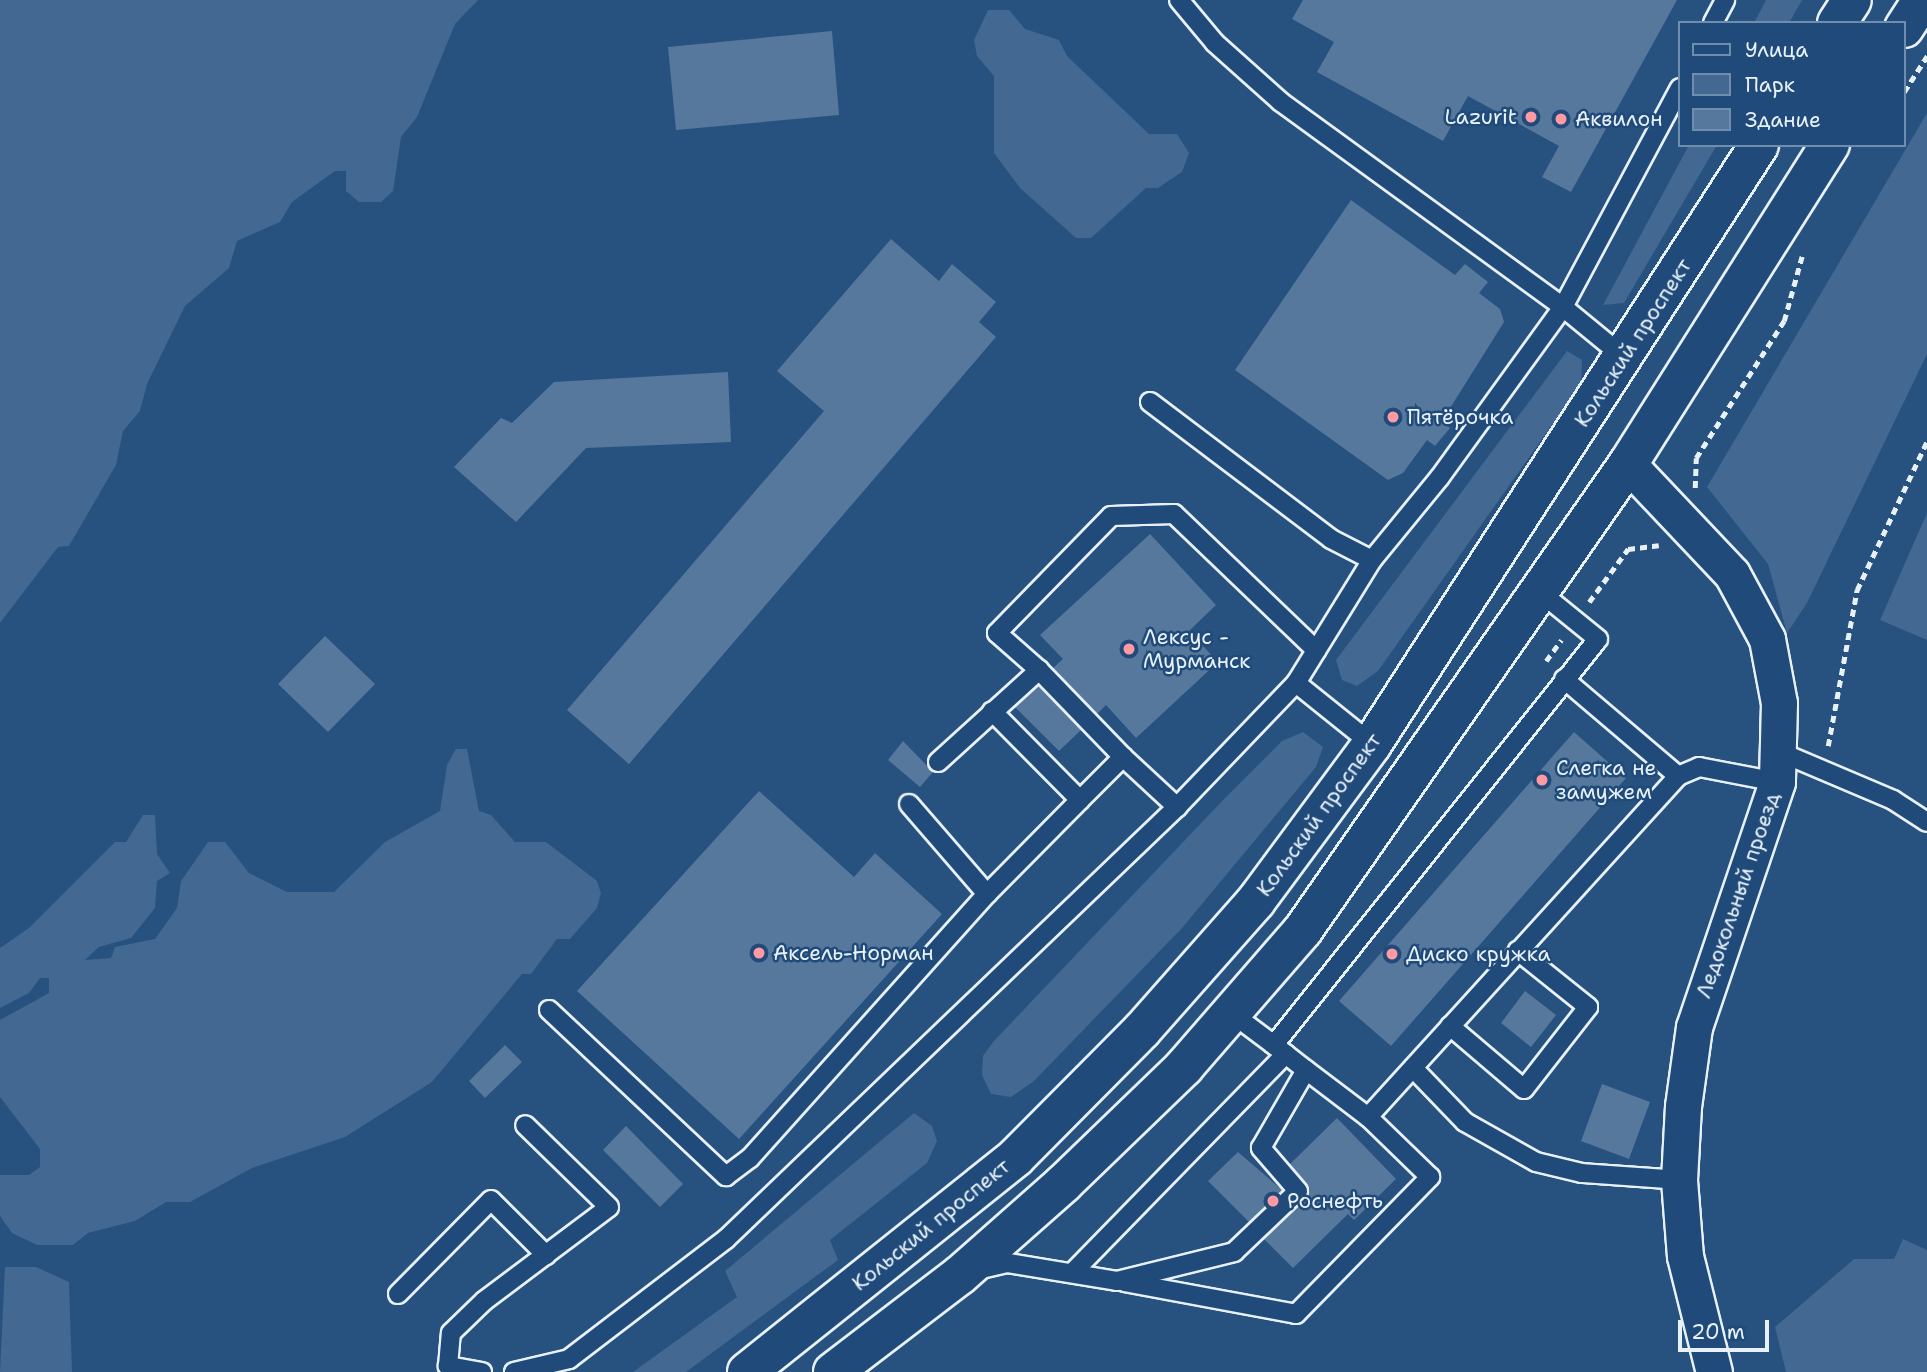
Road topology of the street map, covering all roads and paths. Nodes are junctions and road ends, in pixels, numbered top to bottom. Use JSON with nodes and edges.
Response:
{"nodes":[{"id":1,"x":1179,"y":0,"type":"edge"},
{"id":2,"x":1725,"y":0,"type":"edge"},
{"id":3,"x":1852,"y":0,"type":"edge"},
{"id":4,"x":1922,"y":0,"type":"edge"},
{"id":5,"x":1714,"y":21,"type":"edge"},
{"id":6,"x":1838,"y":21,"type":"edge"},
{"id":7,"x":1906,"y":24,"type":"edge"},
{"id":8,"x":1927,"y":56,"type":"edge"},
{"id":9,"x":1906,"y":89,"type":"edge"},
{"id":10,"x":1678,"y":92,"type":"edge"},
{"id":11,"x":1758,"y":147,"type":"edge"},
{"id":12,"x":1829,"y":147,"type":"edge"},
{"id":13,"x":1563,"y":307,"type":"junction"},
{"id":14,"x":1625,"y":358,"type":"junction"},
{"id":15,"x":1150,"y":402,"type":"dead end"},
{"id":16,"x":1578,"y":430,"type":"junction"},
{"id":17,"x":1927,"y":441,"type":"edge"},
{"id":18,"x":1628,"y":464,"type":"junction"},
{"id":19,"x":1372,"y":560,"type":"junction"},
{"id":20,"x":1539,"y":591,"type":"junction"},
{"id":21,"x":1317,"y":650,"type":"junction"},
{"id":22,"x":1039,"y":670,"type":"junction"},
{"id":23,"x":1564,"y":679,"type":"junction"},
{"id":24,"x":1296,"y":683,"type":"junction"},
{"id":25,"x":992,"y":711,"type":"junction"},
{"id":26,"x":1372,"y":744,"type":"junction"},
{"id":27,"x":1123,"y":757,"type":"junction"},
{"id":28,"x":938,"y":762,"type":"dead end"},
{"id":29,"x":1779,"y":767,"type":"junction"},
{"id":30,"x":1824,"y":768,"type":"junction"},
{"id":31,"x":1678,"y":776,"type":"junction"},
{"id":32,"x":1080,"y":800,"type":"junction"},
{"id":33,"x":909,"y":804,"type":"dead end"},
{"id":34,"x":1177,"y":807,"type":"junction"},
{"id":35,"x":1927,"y":822,"type":"edge"},
{"id":36,"x":987,"y":894,"type":"junction"},
{"id":37,"x":1518,"y":951,"type":"junction"},
{"id":38,"x":549,"y":1010,"type":"dead end"},
{"id":39,"x":1230,"y":1012,"type":"junction"},
{"id":40,"x":1450,"y":1027,"type":"junction"},
{"id":41,"x":1280,"y":1050,"type":"junction"},
{"id":42,"x":1413,"y":1068,"type":"junction"},
{"id":43,"x":1306,"y":1070,"type":"junction"},
{"id":44,"x":1368,"y":1117,"type":"junction"},
{"id":45,"x":525,"y":1125,"type":"dead end"},
{"id":46,"x":1679,"y":1180,"type":"junction"},
{"id":47,"x":546,"y":1255,"type":"junction"},
{"id":48,"x":1072,"y":1273,"type":"junction"},
{"id":49,"x":960,"y":1275,"type":"junction"},
{"id":50,"x":1117,"y":1281,"type":"junction"},
{"id":51,"x":398,"y":1294,"type":"dead end"},
{"id":52,"x":482,"y":1372,"type":"edge"},
{"id":53,"x":514,"y":1372,"type":"edge"},
{"id":54,"x":747,"y":1372,"type":"edge"},
{"id":55,"x":833,"y":1372,"type":"edge"},
{"id":56,"x":1714,"y":1372,"type":"edge"}],
"edges":[{"from":1,"to":13,"type":"lane"},
{"from":2,"to":5,"type":"lane"},
{"from":3,"to":6,"type":"main road"},
{"from":4,"to":7,"type":"main road"},
{"from":8,"to":9,"type":"path"},
{"from":10,"to":13,"type":"lane"},
{"from":11,"to":14,"type":"main road","name":"Кольский проспект"},
{"from":12,"to":18,"type":"main road"},
{"from":13,"to":14,"type":"lane"},
{"from":13,"to":19,"type":"lane"},
{"from":14,"to":16,"type":"main road","name":"Кольский проспект"},
{"from":15,"to":19,"type":"lane"},
{"from":16,"to":18,"type":"main road"},
{"from":16,"to":26,"type":"main road","name":"Кольский проспект"},
{"from":17,"to":30,"type":"path"},
{"from":18,"to":20,"type":"main road"},
{"from":18,"to":29,"type":"street","name":"Ледокольный проезд"},
{"from":19,"to":21,"type":"lane"},
{"from":20,"to":23,"type":"lane"},
{"from":20,"to":39,"type":"main road"},
{"from":21,"to":22,"type":"lane"},
{"from":21,"to":24,"type":"lane"},
{"from":22,"to":25,"type":"lane"},
{"from":22,"to":27,"type":"lane"},
{"from":23,"to":31,"type":"lane"},
{"from":23,"to":41,"type":"lane"},
{"from":24,"to":26,"type":"lane"},
{"from":24,"to":34,"type":"lane"},
{"from":25,"to":28,"type":"lane"},
{"from":25,"to":32,"type":"lane"},
{"from":26,"to":54,"type":"main road","name":"Кольский проспект"},
{"from":27,"to":32,"type":"lane"},
{"from":27,"to":34,"type":"lane"},
{"from":29,"to":30,"type":"lane"},
{"from":29,"to":31,"type":"lane"},
{"from":29,"to":46,"type":"street","name":"Ледокольный проезд"},
{"from":30,"to":35,"type":"lane"},
{"from":31,"to":37,"type":"lane"},
{"from":32,"to":36,"type":"lane"},
{"from":33,"to":36,"type":"lane"},
{"from":34,"to":53,"type":"lane"},
{"from":36,"to":38,"type":"lane"},
{"from":37,"to":40,"type":"lane"},
{"from":37,"to":40,"type":"lane"},
{"from":39,"to":41,"type":"lane"},
{"from":39,"to":49,"type":"main road"},
{"from":40,"to":42,"type":"lane"},
{"from":41,"to":43,"type":"lane"},
{"from":41,"to":48,"type":"lane"},
{"from":42,"to":44,"type":"lane"},
{"from":42,"to":46,"type":"lane"},
{"from":43,"to":44,"type":"lane"},
{"from":43,"to":50,"type":"lane"},
{"from":44,"to":50,"type":"lane"},
{"from":45,"to":47,"type":"lane"},
{"from":46,"to":56,"type":"street","name":"Ледокольный проезд"},
{"from":47,"to":51,"type":"lane"},
{"from":47,"to":52,"type":"lane"},
{"from":48,"to":49,"type":"lane"},
{"from":48,"to":50,"type":"lane"},
{"from":49,"to":55,"type":"main road"}]}
